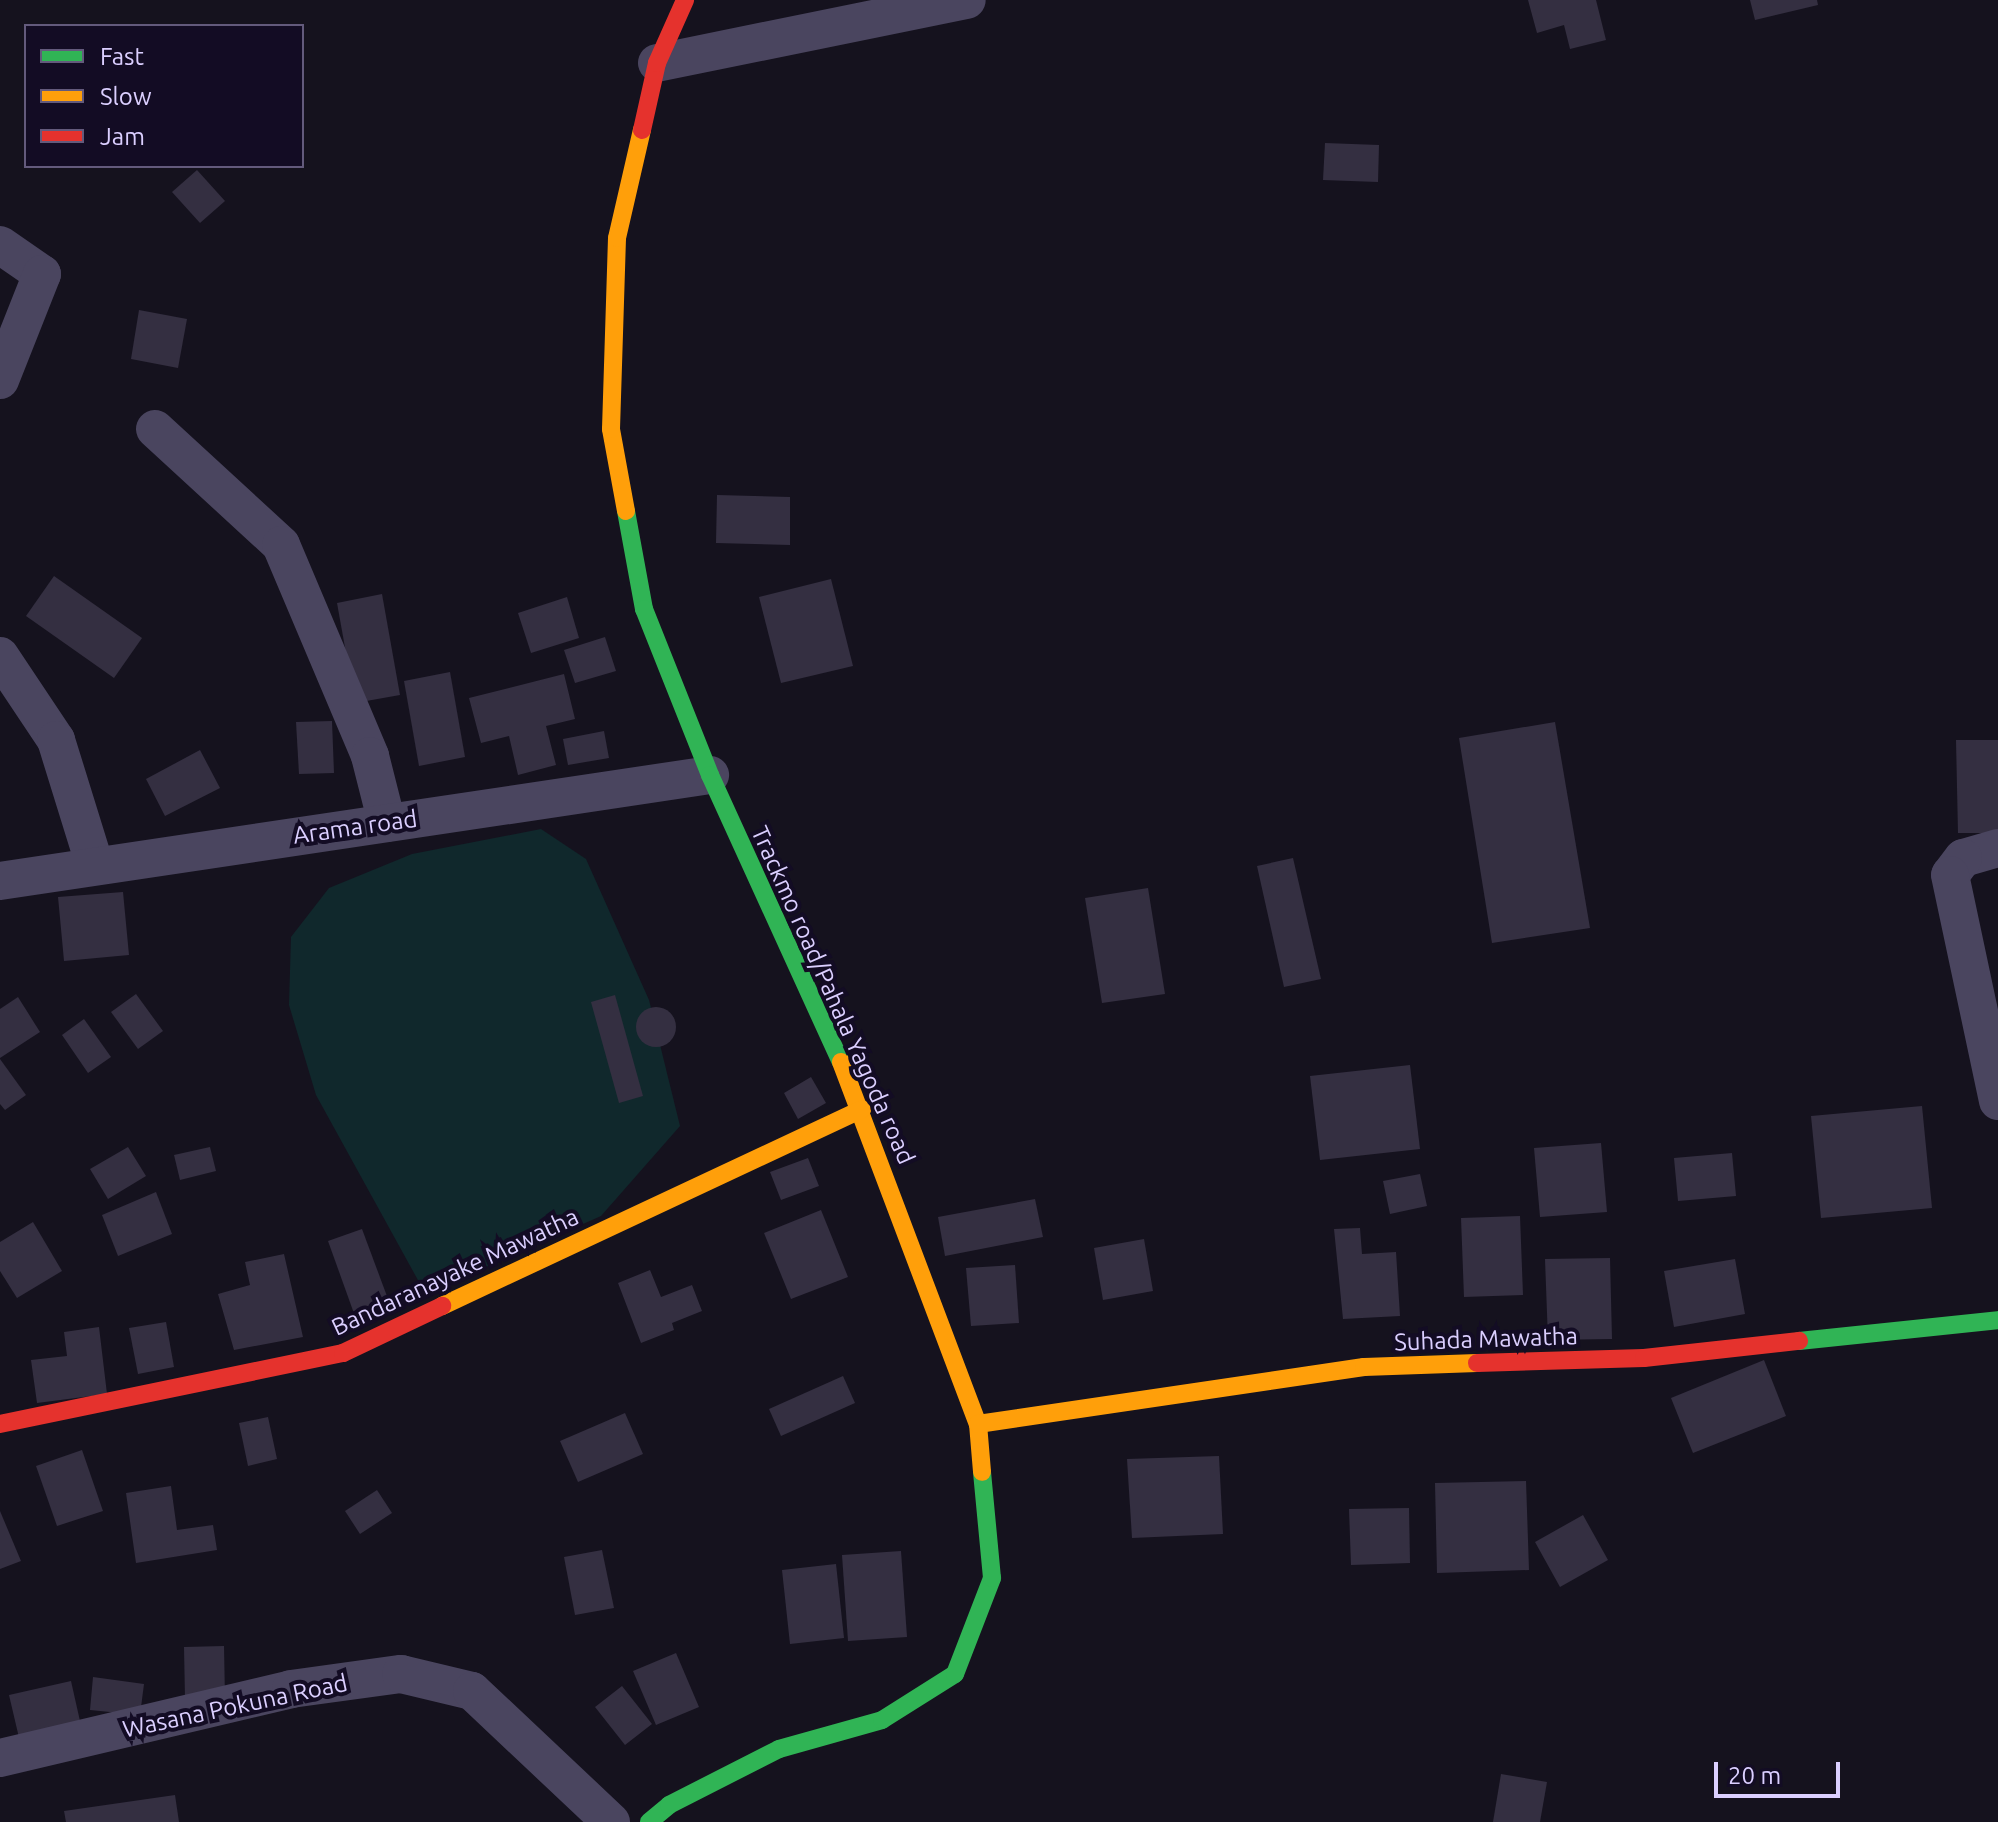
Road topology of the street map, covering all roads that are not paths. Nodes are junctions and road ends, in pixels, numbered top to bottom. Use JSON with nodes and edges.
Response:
{"nodes":[{"id":1,"x":685,"y":0,"type":"edge"},
{"id":2,"x":967,"y":0,"type":"edge"},
{"id":3,"x":657,"y":63,"type":"junction"},
{"id":4,"x":0,"y":245,"type":"edge"},
{"id":5,"x":0,"y":380,"type":"edge"},
{"id":6,"x":155,"y":429,"type":"dead end"},
{"id":7,"x":0,"y":656,"type":"edge"},
{"id":8,"x":710,"y":775,"type":"junction"},
{"id":9,"x":387,"y":823,"type":"junction"},
{"id":10,"x":1998,"y":848,"type":"edge"},
{"id":11,"x":94,"y":863,"type":"junction"},
{"id":12,"x":0,"y":881,"type":"edge"},
{"id":13,"x":1986,"y":992,"type":"edge"},
{"id":14,"x":1998,"y":1101,"type":"edge"},
{"id":15,"x":862,"y":1109,"type":"junction"},
{"id":16,"x":1998,"y":1320,"type":"edge"},
{"id":17,"x":0,"y":1424,"type":"edge"},
{"id":18,"x":978,"y":1424,"type":"junction"},
{"id":19,"x":0,"y":1758,"type":"edge"},
{"id":20,"x":611,"y":1822,"type":"edge"},
{"id":21,"x":649,"y":1822,"type":"edge"}],
"edges":[{"from":1,"to":3,"type":"street","name":"Trackmo road/Pahala Yagoda road"},
{"from":2,"to":3,"type":"street"},
{"from":3,"to":8,"type":"street","name":"Trackmo road/Pahala Yagoda road"},
{"from":4,"to":5,"type":"street"},
{"from":6,"to":9,"type":"street"},
{"from":7,"to":11,"type":"street"},
{"from":8,"to":9,"type":"street","name":"Arama road"},
{"from":8,"to":15,"type":"street","name":"Trackmo road/Pahala Yagoda road"},
{"from":9,"to":11,"type":"street","name":"Arama road"},
{"from":10,"to":13,"type":"street"},
{"from":11,"to":12,"type":"street","name":"Arama road"},
{"from":13,"to":14,"type":"street"},
{"from":15,"to":17,"type":"street","name":"Bandaranayake Mawatha"},
{"from":15,"to":18,"type":"street","name":"Trackmo road/Pahala Yagoda road"},
{"from":16,"to":18,"type":"street","name":"Suhada Mawatha"},
{"from":18,"to":21,"type":"street","name":"Trackmo road/Pahala Yagoda road"},
{"from":19,"to":20,"type":"street","name":"Wasana Pokuna Road"}]}
